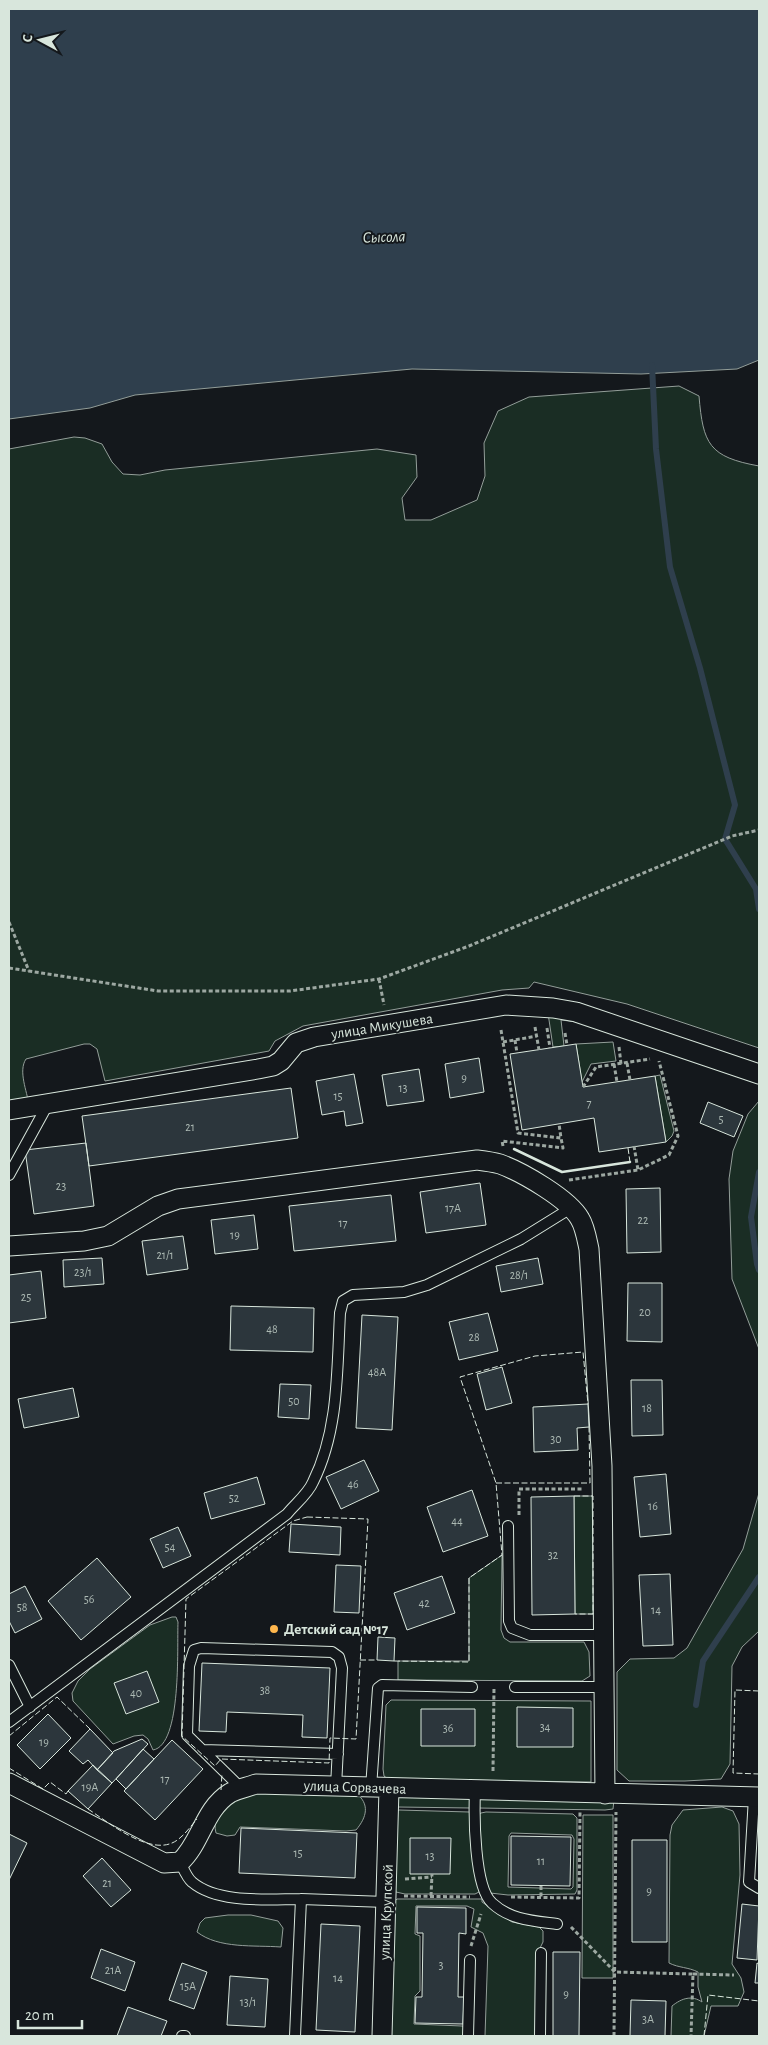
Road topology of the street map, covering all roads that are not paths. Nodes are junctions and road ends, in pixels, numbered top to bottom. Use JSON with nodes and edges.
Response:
{"nodes":[{"id":1,"x":759,"y":1074,"type":"edge"},
{"id":2,"x":48,"y":1104,"type":"junction"},
{"id":3,"x":9,"y":1110,"type":"edge"},
{"id":4,"x":9,"y":1174,"type":"edge"},
{"id":5,"x":571,"y":1208,"type":"junction"},
{"id":6,"x":9,"y":1246,"type":"edge"},
{"id":7,"x":508,"y":1526,"type":"road end"},
{"id":8,"x":603,"y":1635,"type":"junction"},
{"id":9,"x":9,"y":1665,"type":"edge"},
{"id":10,"x":472,"y":1687,"type":"road end"},
{"id":11,"x":515,"y":1687,"type":"road end"},
{"id":12,"x":604,"y":1687,"type":"junction"},
{"id":13,"x":30,"y":1706,"type":"junction"},
{"id":14,"x":9,"y":1722,"type":"edge"},
{"id":15,"x":202,"y":1750,"type":"junction"},
{"id":16,"x":338,"y":1754,"type":"junction"},
{"id":17,"x":9,"y":1783,"type":"edge"},
{"id":18,"x":336,"y":1787,"type":"junction"},
{"id":19,"x":380,"y":1788,"type":"junction"},
{"id":20,"x":242,"y":1789,"type":"junction"},
{"id":21,"x":475,"y":1791,"type":"junction"},
{"id":22,"x":610,"y":1794,"type":"junction"},
{"id":23,"x":757,"y":1797,"type":"edge"},
{"id":24,"x":180,"y":1862,"type":"junction"},
{"id":25,"x":759,"y":1888,"type":"edge"},
{"id":26,"x":301,"y":1899,"type":"junction"},
{"id":27,"x":386,"y":1899,"type":"junction"},
{"id":28,"x":557,"y":1924,"type":"road end"},
{"id":29,"x":541,"y":1953,"type":"dead end"},
{"id":30,"x":470,"y":1960,"type":"road end"},
{"id":31,"x":295,"y":2036,"type":"edge"},
{"id":32,"x":382,"y":2036,"type":"edge"},
{"id":33,"x":468,"y":2036,"type":"edge"},
{"id":34,"x":540,"y":2036,"type":"edge"}],
"edges":[{"from":1,"to":2,"type":"street","name":"улица Микушева"},
{"from":2,"to":3,"type":"street","name":"улица Микушева"},
{"from":2,"to":4,"type":"lane"},
{"from":5,"to":6,"type":"street"},
{"from":5,"to":8,"type":"street"},
{"from":5,"to":13,"type":"lane"},
{"from":7,"to":8,"type":"lane"},
{"from":8,"to":12,"type":"street"},
{"from":9,"to":13,"type":"lane"},
{"from":10,"to":19,"type":"lane"},
{"from":11,"to":12,"type":"lane"},
{"from":12,"to":22,"type":"street"},
{"from":13,"to":14,"type":"lane"},
{"from":15,"to":16,"type":"lane"},
{"from":15,"to":16,"type":"lane"},
{"from":15,"to":20,"type":"lane"},
{"from":16,"to":18,"type":"lane"},
{"from":17,"to":24,"type":"street"},
{"from":18,"to":19,"type":"street","name":"улица Сорвачева"},
{"from":18,"to":20,"type":"street","name":"улица Сорвачева"},
{"from":19,"to":21,"type":"street","name":"улица Сорвачева"},
{"from":19,"to":27,"type":"street","name":"улица Крупской"},
{"from":20,"to":24,"type":"street","name":"улица Сорвачева"},
{"from":21,"to":22,"type":"street","name":"улица Сорвачева"},
{"from":21,"to":28,"type":"lane"},
{"from":22,"to":23,"type":"street","name":"улица Сорвачева"},
{"from":23,"to":25,"type":"lane"},
{"from":24,"to":26,"type":"lane"},
{"from":26,"to":27,"type":"lane"},
{"from":26,"to":31,"type":"lane"},
{"from":27,"to":32,"type":"street","name":"улица Крупской"},
{"from":29,"to":34,"type":"lane"},
{"from":30,"to":33,"type":"lane"}]}
